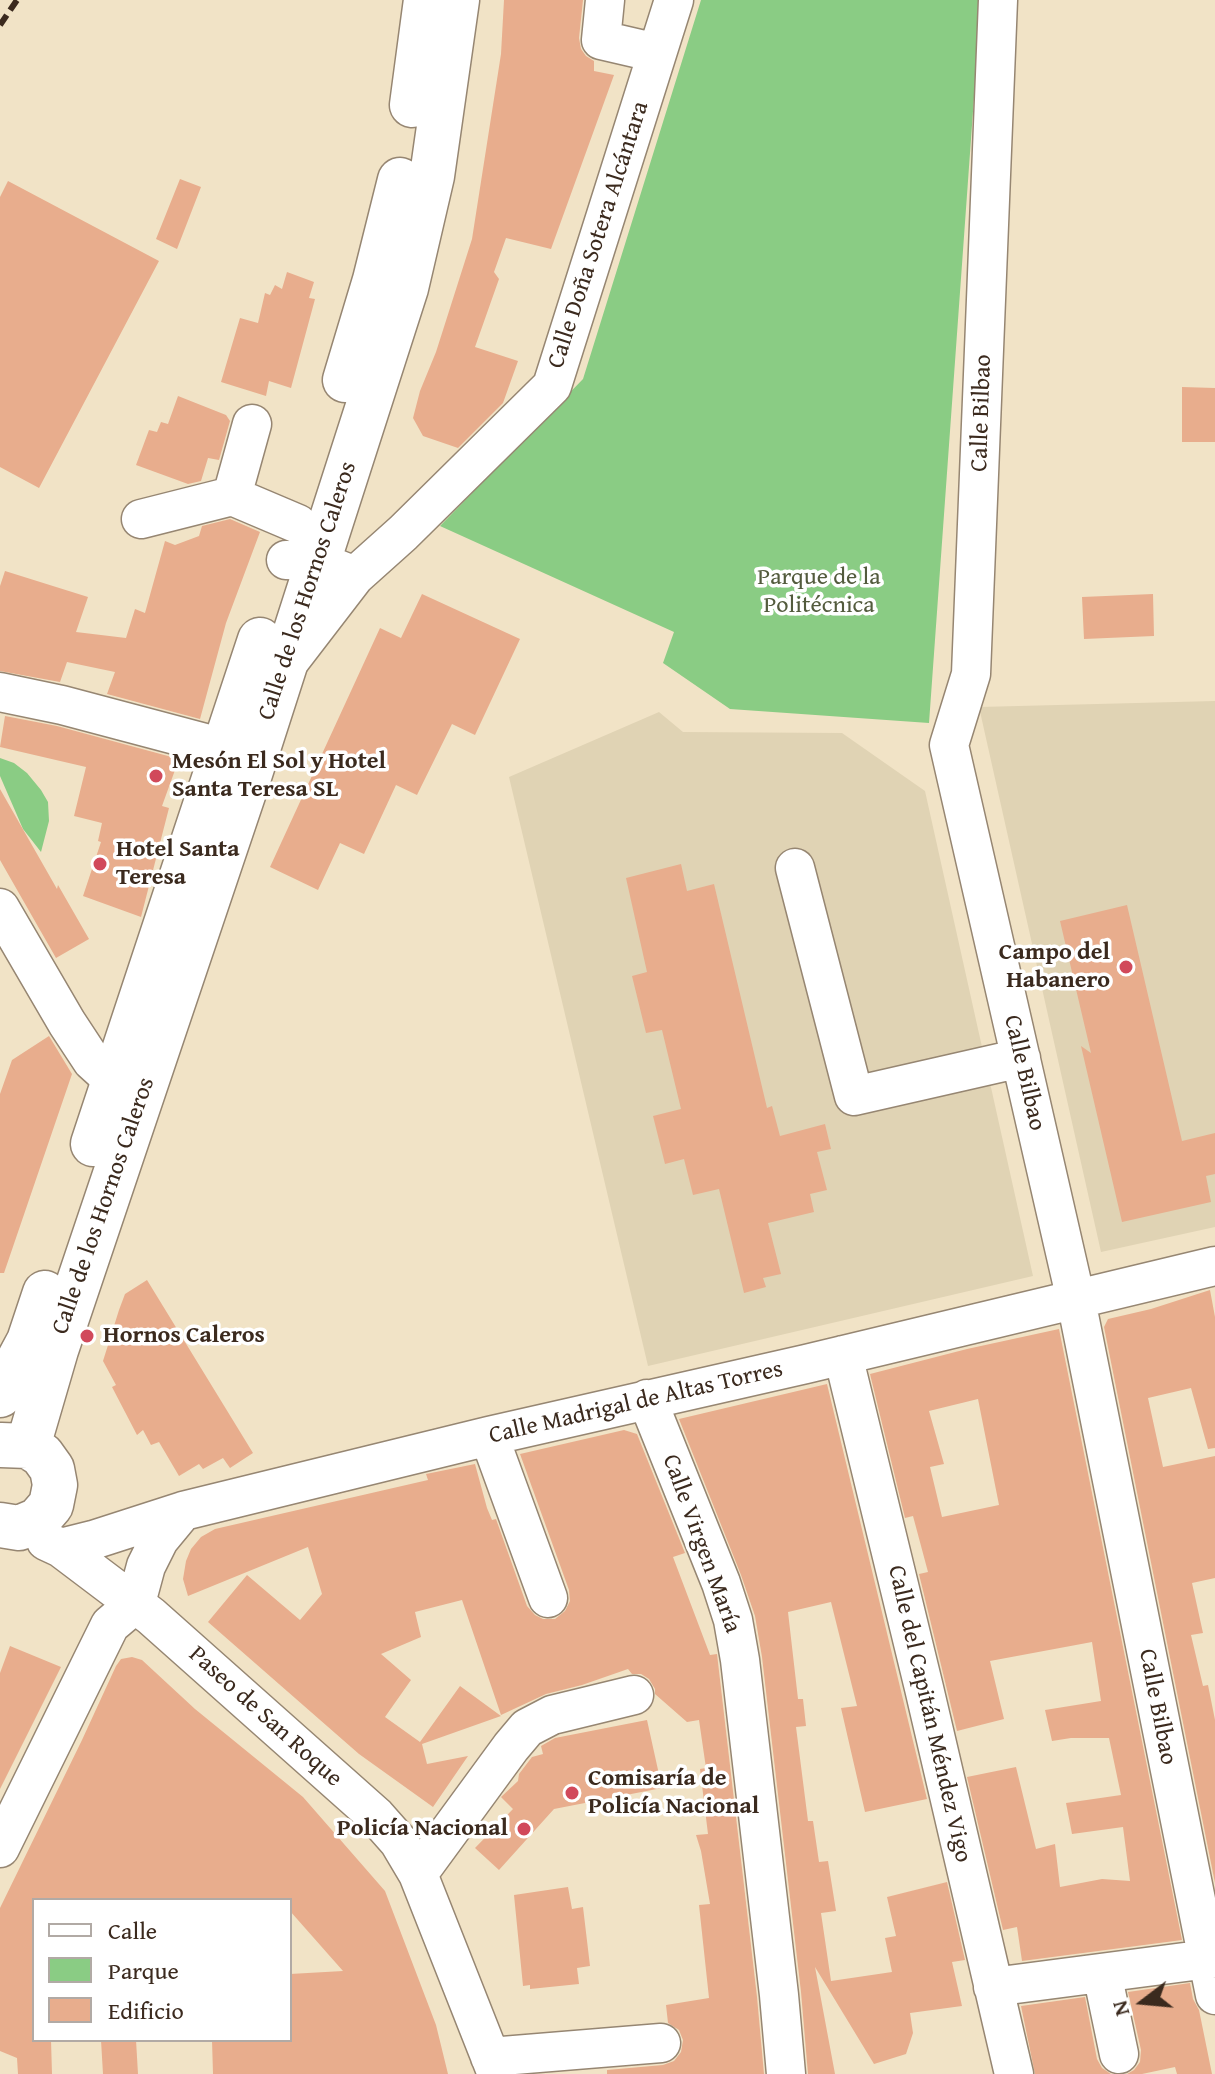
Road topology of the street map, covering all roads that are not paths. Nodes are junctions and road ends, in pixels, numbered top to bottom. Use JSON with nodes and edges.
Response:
{"nodes":[{"id":1,"x":426,"y":0,"type":"edge"},
{"id":2,"x":457,"y":0,"type":"edge"},
{"id":3,"x":605,"y":0,"type":"edge"},
{"id":4,"x":674,"y":0,"type":"edge"},
{"id":5,"x":998,"y":0,"type":"edge"},
{"id":6,"x":657,"y":53,"type":"junction"},
{"id":7,"x":252,"y":424,"type":"dead end"},
{"id":8,"x":232,"y":496,"type":"junction"},
{"id":9,"x":141,"y":519,"type":"dead end"},
{"id":10,"x":314,"y":555,"type":"junction"},
{"id":11,"x":0,"y":692,"type":"edge"},
{"id":12,"x":224,"y":748,"type":"junction"},
{"id":13,"x":795,"y":868,"type":"dead end"},
{"id":14,"x":0,"y":908,"type":"edge"},
{"id":15,"x":1021,"y":1058,"type":"junction"},
{"id":16,"x":114,"y":1081,"type":"junction"},
{"id":17,"x":1215,"y":1266,"type":"edge"},
{"id":18,"x":1076,"y":1300,"type":"junction"},
{"id":19,"x":843,"y":1355,"type":"junction"},
{"id":20,"x":0,"y":1395,"type":"edge"},
{"id":21,"x":647,"y":1399,"type":"junction"},
{"id":22,"x":489,"y":1436,"type":"junction"},
{"id":23,"x":14,"y":1446,"type":"edge"},
{"id":24,"x":55,"y":1485,"type":"junction"},
{"id":25,"x":183,"y":1511,"type":"junction"},
{"id":26,"x":5,"y":1533,"type":"edge"},
{"id":27,"x":77,"y":1544,"type":"junction"},
{"id":28,"x":548,"y":1598,"type":"dead end"},
{"id":29,"x":136,"y":1603,"type":"junction"},
{"id":30,"x":634,"y":1695,"type":"dead end"},
{"id":31,"x":0,"y":1848,"type":"edge"},
{"id":32,"x":418,"y":1874,"type":"junction"},
{"id":33,"x":1213,"y":1971,"type":"edge"},
{"id":34,"x":1102,"y":1973,"type":"junction"},
{"id":35,"x":993,"y":1987,"type":"junction"},
{"id":36,"x":661,"y":2043,"type":"dead end"},
{"id":37,"x":1119,"y":2054,"type":"dead end"},
{"id":38,"x":493,"y":2065,"type":"edge"},
{"id":39,"x":786,"y":2074,"type":"edge"},
{"id":40,"x":1014,"y":2074,"type":"edge"}],
"edges":[{"from":1,"to":10,"type":"main road","name":"Calle de los Hornos Caleros"},
{"from":2,"to":10,"type":"main road","name":"Calle de los Hornos Caleros"},
{"from":3,"to":6,"type":"street"},
{"from":4,"to":6,"type":"street","name":"Calle Doña Sotera Alcántara"},
{"from":5,"to":15,"type":"street","name":"Calle Bilbao"},
{"from":6,"to":10,"type":"street","name":"Calle Doña Sotera Alcántara"},
{"from":7,"to":8,"type":"street"},
{"from":8,"to":9,"type":"street"},
{"from":8,"to":10,"type":"street","name":"Calle de los Hornos Caleros"},
{"from":10,"to":12,"type":"main road","name":"Calle de los Hornos Caleros"},
{"from":10,"to":23,"type":"main road","name":"Calle de los Hornos Caleros"},
{"from":11,"to":12,"type":"street"},
{"from":12,"to":16,"type":"main road","name":"Calle de los Hornos Caleros"},
{"from":13,"to":15,"type":"street"},
{"from":14,"to":16,"type":"street"},
{"from":15,"to":18,"type":"street","name":"Calle Bilbao"},
{"from":16,"to":20,"type":"main road","name":"Calle de los Hornos Caleros"},
{"from":17,"to":18,"type":"street","name":"Calle Madrigal de Altas Torres"},
{"from":18,"to":19,"type":"street","name":"Calle Madrigal de Altas Torres"},
{"from":18,"to":33,"type":"street","name":"Calle Bilbao"},
{"from":19,"to":21,"type":"street","name":"Calle Madrigal de Altas Torres"},
{"from":19,"to":35,"type":"street","name":"Calle del Capitán Méndez Vigo"},
{"from":21,"to":22,"type":"street","name":"Calle Madrigal de Altas Torres"},
{"from":21,"to":39,"type":"street","name":"Calle Virgen María"},
{"from":22,"to":25,"type":"street","name":"Calle Madrigal de Altas Torres"},
{"from":22,"to":28,"type":"street"},
{"from":23,"to":24,"type":"main road"},
{"from":24,"to":26,"type":"main road"},
{"from":24,"to":27,"type":"street","name":"Paseo de San Roque"},
{"from":25,"to":27,"type":"street","name":"Calle Madrigal de Altas Torres"},
{"from":25,"to":29,"type":"street"},
{"from":26,"to":27,"type":"street"},
{"from":27,"to":29,"type":"street","name":"Paseo de San Roque"},
{"from":29,"to":31,"type":"street"},
{"from":29,"to":32,"type":"street","name":"Paseo de San Roque"},
{"from":30,"to":32,"type":"street"},
{"from":32,"to":38,"type":"street","name":"Paseo de San Roque"},
{"from":33,"to":34,"type":"street"},
{"from":34,"to":35,"type":"street"},
{"from":34,"to":37,"type":"street"},
{"from":35,"to":40,"type":"street","name":"Calle del Capitán Méndez Vigo"},
{"from":36,"to":38,"type":"street","name":"Paseo de San Roque"}]}
